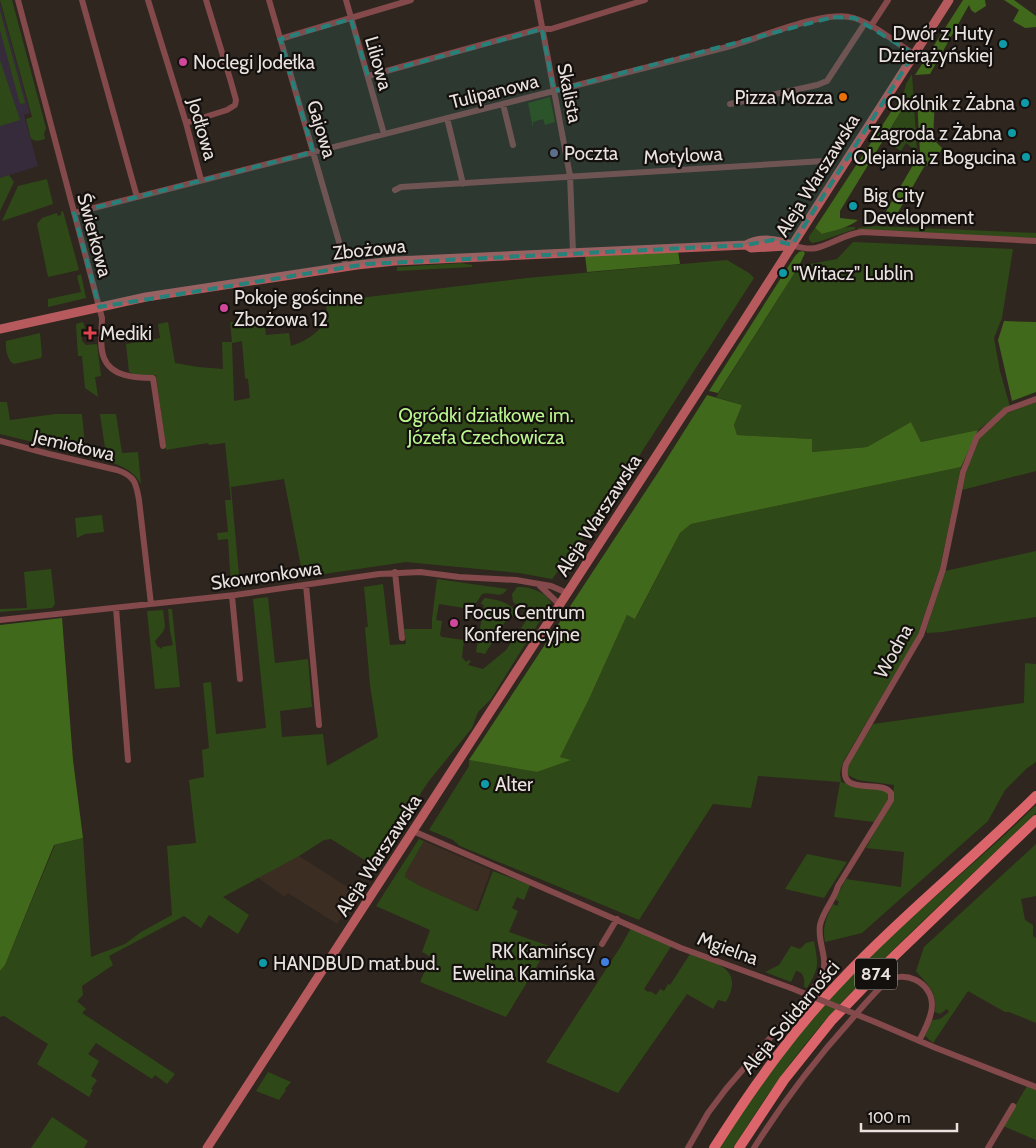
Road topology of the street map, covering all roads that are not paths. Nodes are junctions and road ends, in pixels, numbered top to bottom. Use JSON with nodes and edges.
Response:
{"nodes":[{"id":1,"x":18,"y":0,"type":"edge"},
{"id":2,"x":82,"y":0,"type":"edge"},
{"id":3,"x":148,"y":0,"type":"edge"},
{"id":4,"x":206,"y":0,"type":"edge"},
{"id":5,"x":269,"y":0,"type":"edge"},
{"id":6,"x":346,"y":0,"type":"edge"},
{"id":7,"x":411,"y":0,"type":"edge"},
{"id":8,"x":537,"y":0,"type":"edge"},
{"id":9,"x":646,"y":0,"type":"edge"},
{"id":10,"x":888,"y":0,"type":"edge"},
{"id":11,"x":949,"y":0,"type":"edge"},
{"id":12,"x":351,"y":19,"type":"junction"},
{"id":13,"x":868,"y":25,"type":"junction"},
{"id":14,"x":542,"y":29,"type":"junction"},
{"id":15,"x":280,"y":39,"type":"junction"},
{"id":16,"x":914,"y":54,"type":"junction"},
{"id":17,"x":368,"y":76,"type":"junction"},
{"id":18,"x":554,"y":91,"type":"junction"},
{"id":19,"x":502,"y":104,"type":"junction"},
{"id":20,"x":730,"y":104,"type":"dead end"},
{"id":21,"x":447,"y":118,"type":"junction"},
{"id":22,"x":186,"y":123,"type":"junction"},
{"id":23,"x":384,"y":134,"type":"junction"},
{"id":24,"x":513,"y":145,"type":"dead end"},
{"id":25,"x":313,"y":152,"type":"junction"},
{"id":26,"x":824,"y":161,"type":"dead end"},
{"id":27,"x":570,"y":176,"type":"junction"},
{"id":28,"x":201,"y":180,"type":"junction"},
{"id":29,"x":463,"y":184,"type":"junction"},
{"id":30,"x":395,"y":190,"type":"dead end"},
{"id":31,"x":137,"y":197,"type":"junction"},
{"id":32,"x":74,"y":212,"type":"junction"},
{"id":33,"x":1036,"y":241,"type":"edge"},
{"id":34,"x":792,"y":245,"type":"junction"},
{"id":35,"x":573,"y":252,"type":"junction"},
{"id":36,"x":346,"y":266,"type":"junction"},
{"id":37,"x":99,"y":307,"type":"junction"},
{"id":38,"x":0,"y":329,"type":"edge"},
{"id":39,"x":1036,"y":399,"type":"edge"},
{"id":40,"x":0,"y":441,"type":"edge"},
{"id":41,"x":163,"y":446,"type":"dead end"},
{"id":42,"x":395,"y":572,"type":"junction"},
{"id":43,"x":537,"y":584,"type":"junction"},
{"id":44,"x":306,"y":585,"type":"junction"},
{"id":45,"x":566,"y":592,"type":"junction"},
{"id":46,"x":232,"y":596,"type":"junction"},
{"id":47,"x":152,"y":604,"type":"junction"},
{"id":48,"x":559,"y":604,"type":"junction"},
{"id":49,"x":116,"y":608,"type":"junction"},
{"id":50,"x":0,"y":620,"type":"edge"},
{"id":51,"x":402,"y":638,"type":"dead end"},
{"id":52,"x":240,"y":679,"type":"dead end"},
{"id":53,"x":319,"y":725,"type":"dead end"},
{"id":54,"x":128,"y":760,"type":"dead end"},
{"id":55,"x":1036,"y":796,"type":"edge"},
{"id":56,"x":1036,"y":820,"type":"edge"},
{"id":57,"x":412,"y":831,"type":"junction"},
{"id":58,"x":617,"y":919,"type":"junction"},
{"id":59,"x":602,"y":944,"type":"dead end"},
{"id":60,"x":919,"y":1041,"type":"junction"},
{"id":61,"x":1036,"y":1087,"type":"edge"},
{"id":62,"x":1013,"y":1106,"type":"dead end"},
{"id":63,"x":207,"y":1148,"type":"edge"},
{"id":64,"x":688,"y":1148,"type":"edge"},
{"id":65,"x":714,"y":1148,"type":"edge"},
{"id":66,"x":738,"y":1148,"type":"edge"},
{"id":67,"x":754,"y":1148,"type":"edge"},
{"id":68,"x":988,"y":1148,"type":"edge"}],
"edges":[{"from":1,"to":32,"type":"street","name":"Świerkowa"},
{"from":2,"to":31,"type":"street"},
{"from":3,"to":22,"type":"street","name":"Jodłowa"},
{"from":4,"to":22,"type":"street"},
{"from":5,"to":15,"type":"street","name":"Gajowa"},
{"from":6,"to":12,"type":"street","name":"Liliowa"},
{"from":7,"to":12,"type":"street"},
{"from":8,"to":14,"type":"street","name":"Skalista"},
{"from":9,"to":14,"type":"street"},
{"from":10,"to":13,"type":"street"},
{"from":11,"to":16,"type":"street","name":"Aleja Warszawska"},
{"from":12,"to":15,"type":"street"},
{"from":12,"to":17,"type":"street","name":"Liliowa"},
{"from":13,"to":16,"type":"street","name":"Tulipanowa"},
{"from":13,"to":18,"type":"street","name":"Tulipanowa"},
{"from":13,"to":20,"type":"street"},
{"from":14,"to":17,"type":"street"},
{"from":14,"to":18,"type":"street","name":"Skalista"},
{"from":15,"to":25,"type":"street","name":"Gajowa"},
{"from":16,"to":34,"type":"street","name":"Aleja Warszawska"},
{"from":17,"to":23,"type":"street","name":"Liliowa"},
{"from":18,"to":19,"type":"street","name":"Tulipanowa"},
{"from":18,"to":27,"type":"street","name":"Skalista"},
{"from":19,"to":21,"type":"street","name":"Tulipanowa"},
{"from":19,"to":24,"type":"street"},
{"from":21,"to":23,"type":"street","name":"Tulipanowa"},
{"from":21,"to":29,"type":"street"},
{"from":22,"to":28,"type":"street","name":"Jodłowa"},
{"from":23,"to":25,"type":"street","name":"Tulipanowa"},
{"from":25,"to":28,"type":"street","name":"Tulipanowa"},
{"from":25,"to":36,"type":"street","name":"Gajowa"},
{"from":26,"to":27,"type":"street","name":"Motylowa"},
{"from":27,"to":29,"type":"street","name":"Motylowa"},
{"from":27,"to":35,"type":"street","name":"Skalista"},
{"from":28,"to":31,"type":"street","name":"Tulipanowa"},
{"from":29,"to":30,"type":"street","name":"Motylowa"},
{"from":31,"to":32,"type":"street","name":"Tulipanowa"},
{"from":32,"to":37,"type":"street","name":"Świerkowa"},
{"from":33,"to":34,"type":"street"},
{"from":34,"to":35,"type":"street","name":"Zbożowa"},
{"from":34,"to":45,"type":"street","name":"Aleja Warszawska"},
{"from":35,"to":36,"type":"street","name":"Zbożowa"},
{"from":36,"to":37,"type":"street","name":"Zbożowa"},
{"from":37,"to":38,"type":"street","name":"Zbożowa"},
{"from":37,"to":41,"type":"street","name":"Świerkowa"},
{"from":39,"to":64,"type":"street","name":"Wodna"},
{"from":40,"to":47,"type":"street","name":"Jemiołowa"},
{"from":42,"to":43,"type":"street","name":"Skowronkowa"},
{"from":42,"to":44,"type":"street","name":"Skowronkowa"},
{"from":42,"to":51,"type":"street"},
{"from":43,"to":45,"type":"street","name":"Skowronkowa"},
{"from":43,"to":48,"type":"street"},
{"from":44,"to":46,"type":"street","name":"Skowronkowa"},
{"from":44,"to":53,"type":"street"},
{"from":45,"to":48,"type":"street","name":"Aleja Warszawska"},
{"from":46,"to":47,"type":"street","name":"Skowronkowa"},
{"from":46,"to":52,"type":"street"},
{"from":47,"to":49,"type":"street","name":"Skowronkowa"},
{"from":48,"to":57,"type":"street","name":"Aleja Warszawska"},
{"from":49,"to":50,"type":"street","name":"Skowronkowa"},
{"from":49,"to":54,"type":"street"},
{"from":55,"to":65,"type":"main road","name":"Aleja Solidarności","number":"874"},
{"from":56,"to":66,"type":"main road","name":"Aleja Solidarności","number":"874"},
{"from":57,"to":58,"type":"street","name":"Mgielna"},
{"from":57,"to":63,"type":"street","name":"Aleja Warszawska"},
{"from":58,"to":59,"type":"street"},
{"from":58,"to":60,"type":"street","name":"Mgielna","bridge":true},
{"from":60,"to":61,"type":"street","name":"Mgielna"},
{"from":60,"to":67,"type":"street"},
{"from":62,"to":68,"type":"street"}]}
